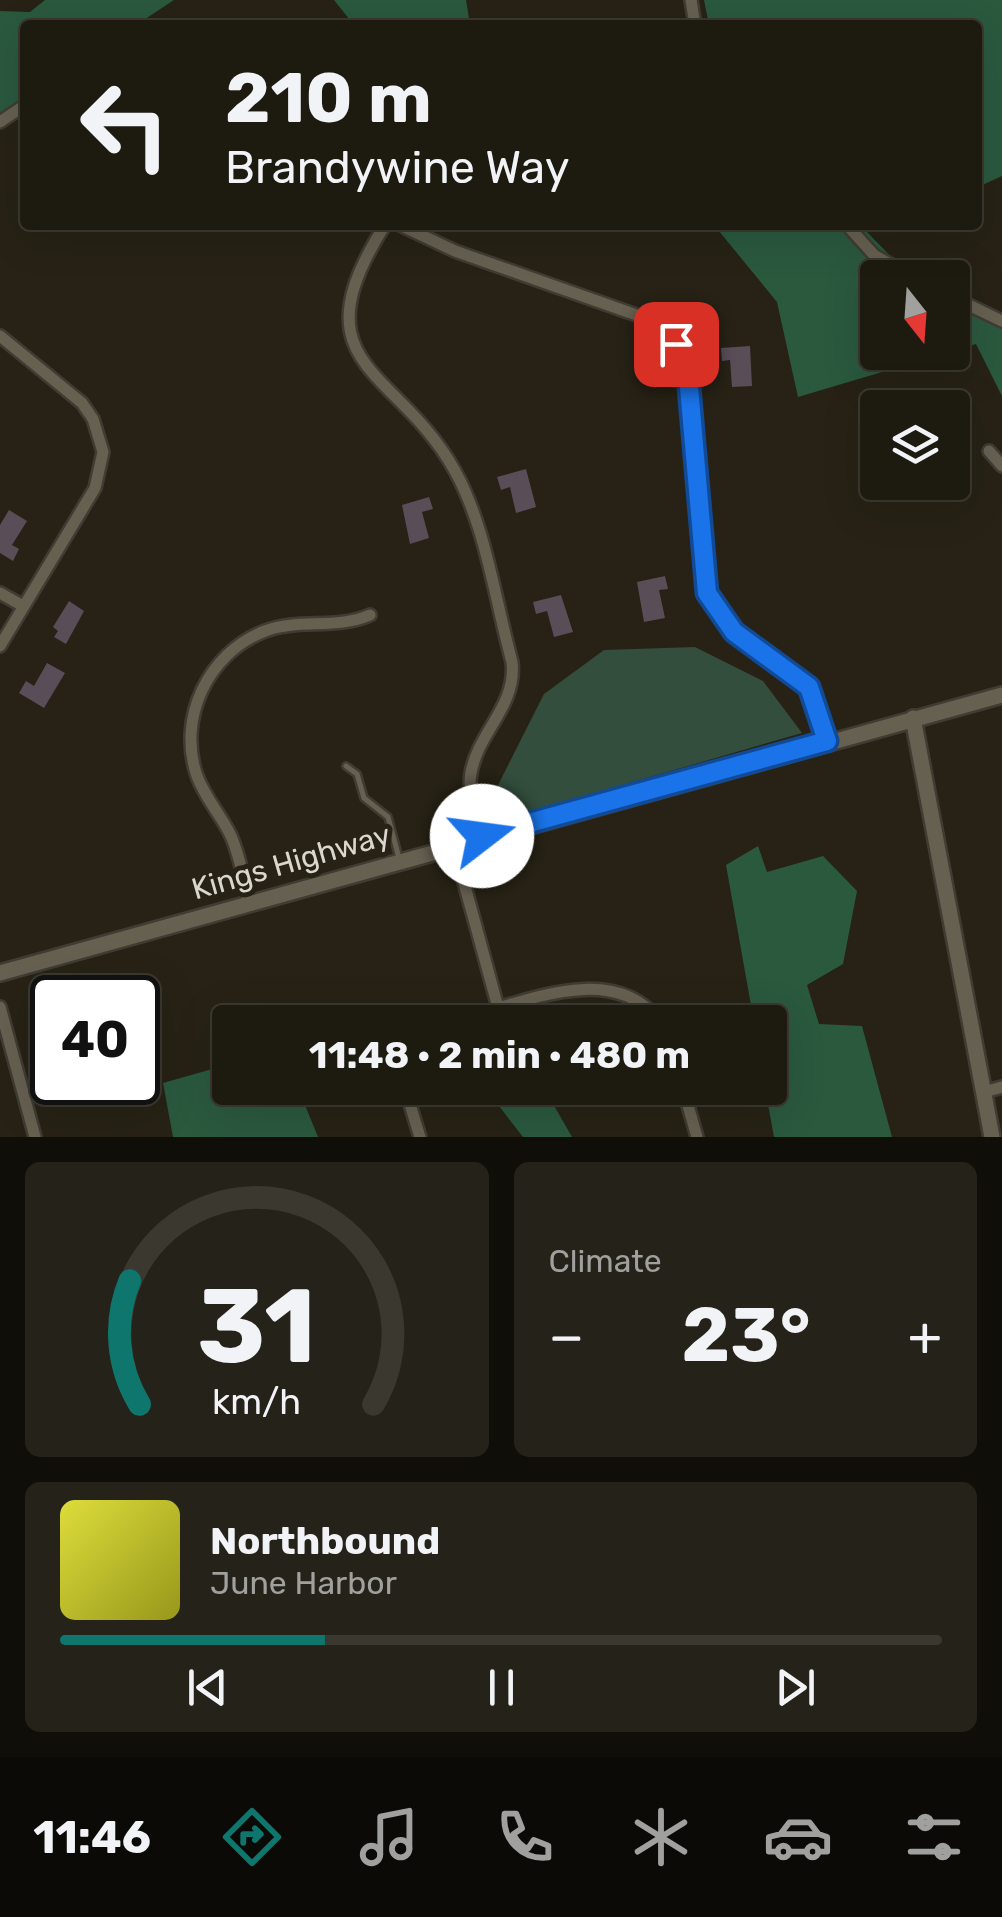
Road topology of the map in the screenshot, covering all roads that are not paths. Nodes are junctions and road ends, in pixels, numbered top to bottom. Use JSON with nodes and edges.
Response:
{"nodes":[{"id":1,"x":382,"y":230,"type":"edge"},
{"id":2,"x":411,"y":230,"type":"edge"},
{"id":3,"x":851,"y":230,"type":"edge"},
{"id":4,"x":883,"y":260,"type":"edge"},
{"id":5,"x":970,"y":306,"type":"edge"},
{"id":6,"x":1002,"y":321,"type":"edge"},
{"id":7,"x":0,"y":336,"type":"edge"},
{"id":8,"x":989,"y":451,"type":"dead end"},
{"id":9,"x":1002,"y":466,"type":"edge"},
{"id":10,"x":0,"y":592,"type":"edge"},
{"id":11,"x":23,"y":606,"type":"junction"},
{"id":12,"x":370,"y":615,"type":"dead end"},
{"id":13,"x":0,"y":646,"type":"edge"},
{"id":14,"x":1002,"y":695,"type":"edge"},
{"id":15,"x":913,"y":718,"type":"junction"},
{"id":16,"x":827,"y":741,"type":"junction"},
{"id":17,"x":346,"y":766,"type":"dead end"},
{"id":18,"x":482,"y":836,"type":"junction"},
{"id":19,"x":454,"y":846,"type":"junction"},
{"id":20,"x":400,"y":860,"type":"junction"},
{"id":21,"x":249,"y":902,"type":"junction"},
{"id":22,"x":0,"y":973,"type":"edge"},
{"id":23,"x":497,"y":1005,"type":"edge"},
{"id":24,"x":523,"y":1005,"type":"edge"},
{"id":25,"x":642,"y":1005,"type":"edge"},
{"id":26,"x":0,"y":1007,"type":"edge"},
{"id":27,"x":1002,"y":1087,"type":"edge"},
{"id":28,"x":984,"y":1092,"type":"junction"},
{"id":29,"x":410,"y":1105,"type":"edge"},
{"id":30,"x":689,"y":1105,"type":"edge"},
{"id":31,"x":36,"y":1137,"type":"edge"},
{"id":32,"x":420,"y":1137,"type":"edge"},
{"id":33,"x":697,"y":1137,"type":"edge"},
{"id":34,"x":992,"y":1137,"type":"edge"}],
"edges":[{"from":1,"to":18,"type":"street"},
{"from":2,"to":16,"type":"street"},
{"from":3,"to":4,"type":"street"},
{"from":5,"to":6,"type":"street"},
{"from":7,"to":11,"type":"street"},
{"from":8,"to":9,"type":"street"},
{"from":10,"to":11,"type":"street"},
{"from":11,"to":13,"type":"street"},
{"from":12,"to":21,"type":"street"},
{"from":14,"to":15,"type":"street","name":"Kings Highway"},
{"from":15,"to":16,"type":"street","name":"Kings Highway"},
{"from":15,"to":28,"type":"street"},
{"from":16,"to":18,"type":"street","name":"Kings Highway"},
{"from":17,"to":20,"type":"lane"},
{"from":18,"to":19,"type":"street","name":"Kings Highway"},
{"from":19,"to":20,"type":"street","name":"Kings Highway"},
{"from":19,"to":23,"type":"street"},
{"from":20,"to":21,"type":"street","name":"Kings Highway"},
{"from":21,"to":22,"type":"street","name":"Kings Highway"},
{"from":24,"to":25,"type":"street"},
{"from":26,"to":31,"type":"street"},
{"from":27,"to":28,"type":"street"},
{"from":28,"to":34,"type":"street"},
{"from":29,"to":32,"type":"street"},
{"from":30,"to":33,"type":"street"}]}
